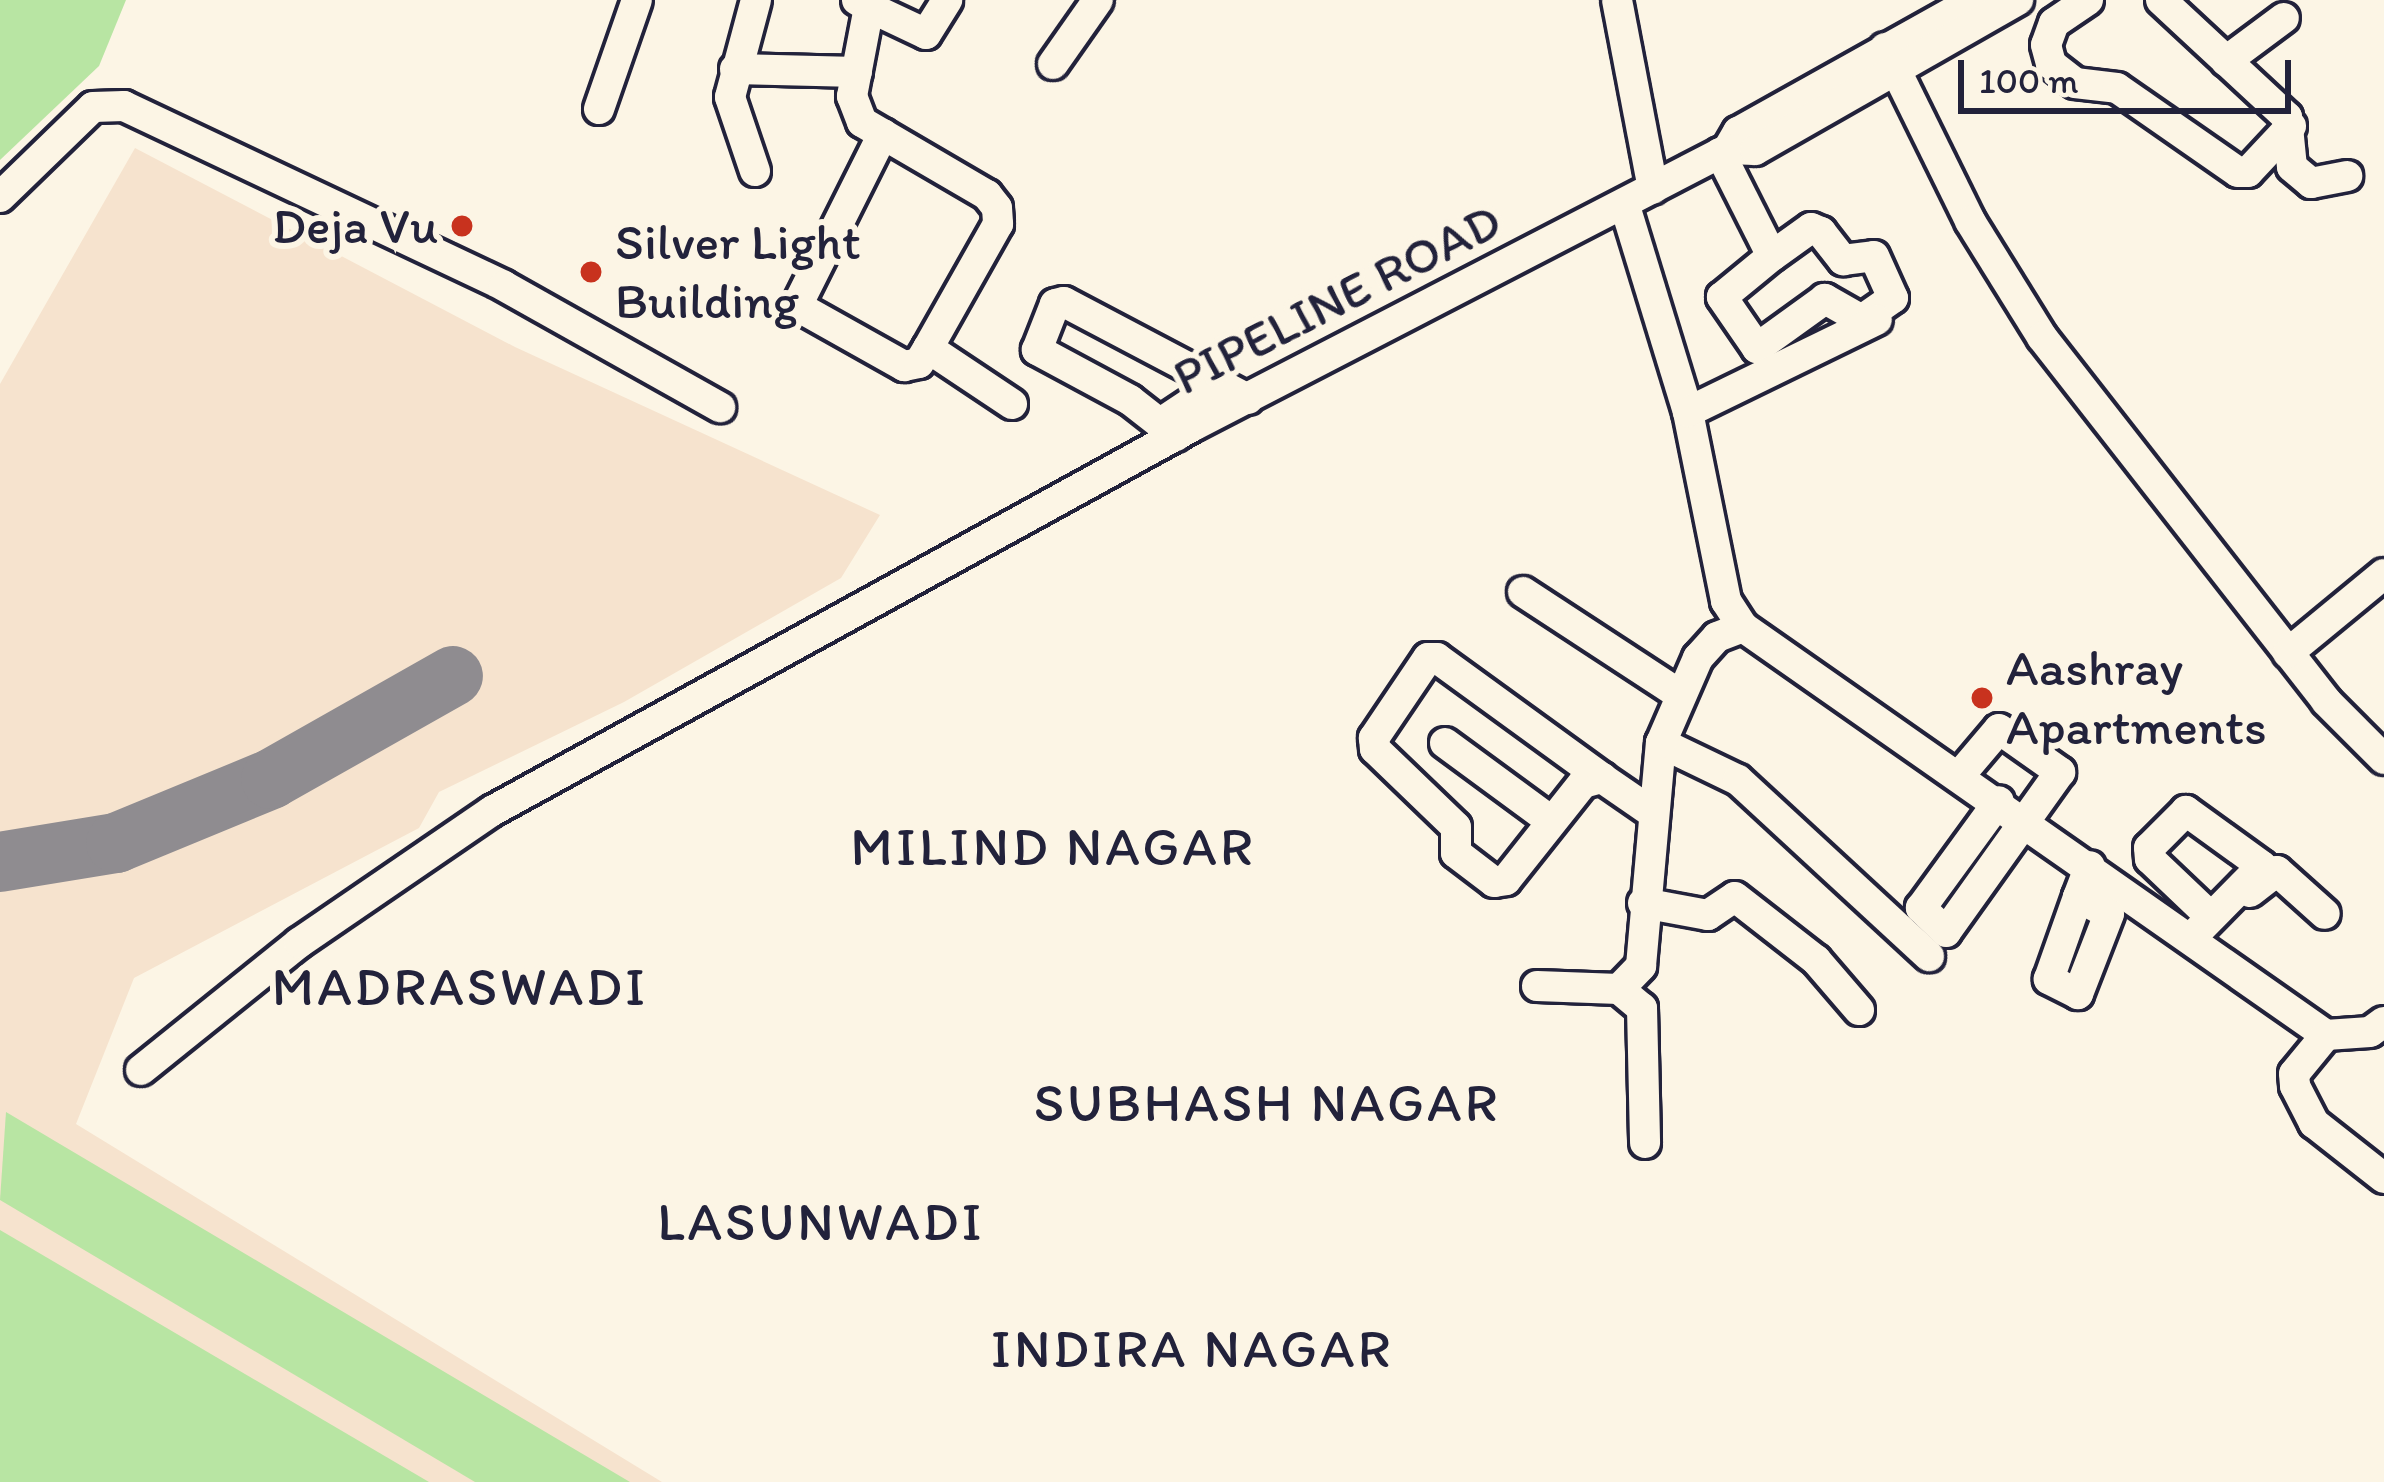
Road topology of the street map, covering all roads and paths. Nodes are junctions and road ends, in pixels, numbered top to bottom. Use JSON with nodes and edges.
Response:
{"nodes":[{"id":1,"x":637,"y":0,"type":"edge"},
{"id":2,"x":756,"y":0,"type":"edge"},
{"id":3,"x":947,"y":0,"type":"edge"},
{"id":4,"x":1099,"y":0,"type":"edge"},
{"id":5,"x":1109,"y":0,"type":"edge"},
{"id":6,"x":1125,"y":0,"type":"edge"},
{"id":7,"x":1617,"y":0,"type":"edge"},
{"id":8,"x":1974,"y":0,"type":"edge"},
{"id":9,"x":2018,"y":0,"type":"edge"},
{"id":10,"x":2161,"y":0,"type":"edge"},
{"id":11,"x":863,"y":3,"type":"edge"},
{"id":12,"x":2070,"y":5,"type":"edge"},
{"id":13,"x":2284,"y":18,"type":"dead end"},
{"id":14,"x":1890,"y":58,"type":"junction"},
{"id":15,"x":2226,"y":61,"type":"junction"},
{"id":16,"x":1053,"y":64,"type":"dead end"},
{"id":17,"x":735,"y":69,"type":"junction"},
{"id":18,"x":857,"y":72,"type":"junction"},
{"id":19,"x":599,"y":109,"type":"dead end"},
{"id":20,"x":2291,"y":126,"type":"junction"},
{"id":21,"x":883,"y":134,"type":"junction"},
{"id":22,"x":1724,"y":151,"type":"junction"},
{"id":23,"x":755,"y":171,"type":"dead end"},
{"id":24,"x":2348,"y":176,"type":"dead end"},
{"id":25,"x":1652,"y":190,"type":"junction"},
{"id":26,"x":0,"y":197,"type":"edge"},
{"id":27,"x":1625,"y":206,"type":"junction"},
{"id":28,"x":1772,"y":256,"type":"junction"},
{"id":29,"x":1903,"y":308,"type":"dead end"},
{"id":30,"x":928,"y":348,"type":"junction"},
{"id":31,"x":1219,"y":383,"type":"junction"},
{"id":32,"x":1248,"y":399,"type":"junction"},
{"id":33,"x":1012,"y":404,"type":"dead end"},
{"id":34,"x":720,"y":407,"type":"dead end"},
{"id":35,"x":1688,"y":412,"type":"junction"},
{"id":36,"x":1176,"y":424,"type":"junction"},
{"id":37,"x":2384,"y":574,"type":"edge"},
{"id":38,"x":1523,"y":592,"type":"dead end"},
{"id":39,"x":1743,"y":627,"type":"junction"},
{"id":40,"x":2307,"y":661,"type":"junction"},
{"id":41,"x":1679,"y":694,"type":"junction"},
{"id":42,"x":1661,"y":742,"type":"junction"},
{"id":43,"x":1445,"y":743,"type":"dead end"},
{"id":44,"x":2378,"y":744,"type":"edge"},
{"id":45,"x":1960,"y":776,"type":"junction"},
{"id":46,"x":1602,"y":778,"type":"junction"},
{"id":47,"x":1994,"y":808,"type":"junction"},
{"id":48,"x":1650,"y":812,"type":"junction"},
{"id":49,"x":1551,"y":821,"type":"junction"},
{"id":50,"x":2023,"y":829,"type":"junction"},
{"id":51,"x":2090,"y":866,"type":"junction"},
{"id":52,"x":2078,"y":897,"type":"dead end"},
{"id":53,"x":1643,"y":903,"type":"junction"},
{"id":54,"x":2325,"y":914,"type":"dead end"},
{"id":55,"x":2200,"y":932,"type":"junction"},
{"id":56,"x":1929,"y":956,"type":"dead end"},
{"id":57,"x":1538,"y":986,"type":"dead end"},
{"id":58,"x":1619,"y":989,"type":"junction"},
{"id":59,"x":1859,"y":1010,"type":"dead end"},
{"id":60,"x":2380,"y":1034,"type":"edge"},
{"id":61,"x":2326,"y":1035,"type":"junction"},
{"id":62,"x":141,"y":1070,"type":"dead end"},
{"id":63,"x":1645,"y":1143,"type":"dead end"},
{"id":64,"x":2384,"y":1178,"type":"edge"}],
"edges":[{"from":1,"to":19,"type":"street"},
{"from":2,"to":17,"type":"street"},
{"from":3,"to":11,"type":"street"},
{"from":4,"to":16,"type":"street"},
{"from":5,"to":6,"type":"street"},
{"from":7,"to":25,"type":"street"},
{"from":8,"to":14,"type":"street","name":"PIPELINE ROAD"},
{"from":9,"to":14,"type":"street","name":"PIPELINE ROAD"},
{"from":10,"to":15,"type":"street"},
{"from":11,"to":18,"type":"street"},
{"from":12,"to":20,"type":"street"},
{"from":13,"to":15,"type":"street"},
{"from":14,"to":22,"type":"street","name":"PIPELINE ROAD"},
{"from":14,"to":40,"type":"street"},
{"from":15,"to":20,"type":"street"},
{"from":17,"to":18,"type":"street"},
{"from":17,"to":23,"type":"street"},
{"from":18,"to":21,"type":"street"},
{"from":20,"to":24,"type":"street"},
{"from":21,"to":30,"type":"street"},
{"from":21,"to":30,"type":"street"},
{"from":22,"to":25,"type":"street","name":"PIPELINE ROAD"},
{"from":22,"to":28,"type":"street"},
{"from":25,"to":27,"type":"street","name":"PIPELINE ROAD"},
{"from":26,"to":34,"type":"street"},
{"from":27,"to":32,"type":"street","name":"PIPELINE ROAD"},
{"from":27,"to":35,"type":"street"},
{"from":28,"to":28,"type":"street"},
{"from":29,"to":35,"type":"street"},
{"from":30,"to":33,"type":"street"},
{"from":31,"to":32,"type":"street"},
{"from":31,"to":36,"type":"street"},
{"from":31,"to":36,"type":"street"},
{"from":32,"to":36,"type":"street","name":"PIPELINE ROAD"},
{"from":35,"to":39,"type":"street"},
{"from":36,"to":62,"type":"street","name":"PIPELINE ROAD"},
{"from":37,"to":40,"type":"street"},
{"from":38,"to":41,"type":"street"},
{"from":39,"to":41,"type":"street"},
{"from":39,"to":45,"type":"street"},
{"from":40,"to":44,"type":"street"},
{"from":41,"to":42,"type":"street"},
{"from":42,"to":48,"type":"street"},
{"from":42,"to":56,"type":"street"},
{"from":43,"to":49,"type":"street"},
{"from":45,"to":47,"type":"street"},
{"from":45,"to":50,"type":"street"},
{"from":46,"to":48,"type":"street"},
{"from":46,"to":49,"type":"street"},
{"from":46,"to":49,"type":"street"},
{"from":47,"to":50,"type":"street"},
{"from":47,"to":50,"type":"street"},
{"from":48,"to":53,"type":"street"},
{"from":50,"to":51,"type":"street"},
{"from":51,"to":52,"type":"street"},
{"from":51,"to":55,"type":"street"},
{"from":53,"to":58,"type":"street"},
{"from":53,"to":59,"type":"street"},
{"from":54,"to":55,"type":"street"},
{"from":55,"to":61,"type":"street"},
{"from":57,"to":58,"type":"street"},
{"from":58,"to":63,"type":"street"},
{"from":60,"to":61,"type":"street"},
{"from":61,"to":64,"type":"street"}]}
